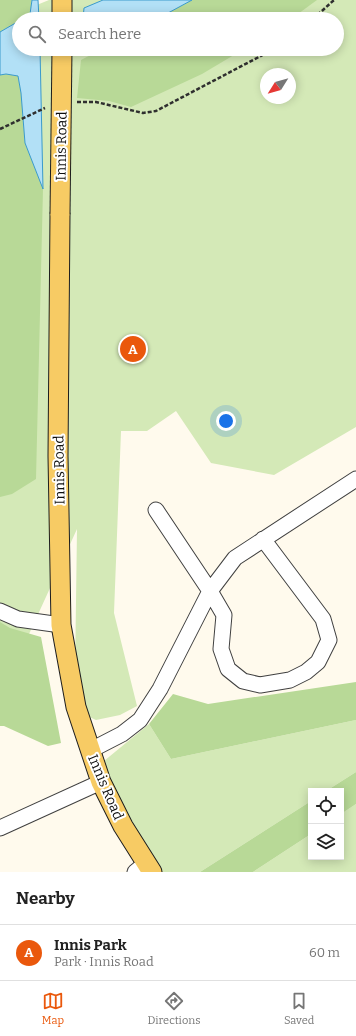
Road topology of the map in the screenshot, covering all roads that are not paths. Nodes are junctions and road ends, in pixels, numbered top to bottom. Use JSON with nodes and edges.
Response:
{"nodes":[{"id":1,"x":62,"y":0,"type":"edge"},
{"id":2,"x":62,"y":12,"type":"edge"},
{"id":3,"x":62,"y":56,"type":"edge"},
{"id":4,"x":356,"y":479,"type":"edge"},
{"id":5,"x":156,"y":510,"type":"dead end"},
{"id":6,"x":263,"y":539,"type":"junction"},
{"id":7,"x":210,"y":591,"type":"junction"},
{"id":8,"x":0,"y":611,"type":"edge"},
{"id":9,"x":61,"y":625,"type":"junction"},
{"id":10,"x":91,"y":750,"type":"junction"},
{"id":11,"x":101,"y":782,"type":"junction"},
{"id":12,"x":0,"y":828,"type":"edge"},
{"id":13,"x":144,"y":869,"type":"edge"}],
"edges":[{"from":1,"to":2,"type":"main road"},
{"from":3,"to":9,"type":"main road","name":"Innis Road","bridge":true},
{"from":4,"to":6,"type":"lane"},
{"from":5,"to":7,"type":"lane"},
{"from":6,"to":7,"type":"lane"},
{"from":6,"to":7,"type":"lane"},
{"from":7,"to":10,"type":"lane"},
{"from":8,"to":9,"type":"lane"},
{"from":9,"to":10,"type":"main road","name":"Innis Road"},
{"from":10,"to":11,"type":"main road","name":"Innis Road"},
{"from":11,"to":12,"type":"lane"},
{"from":11,"to":13,"type":"main road","name":"Innis Road"}]}
